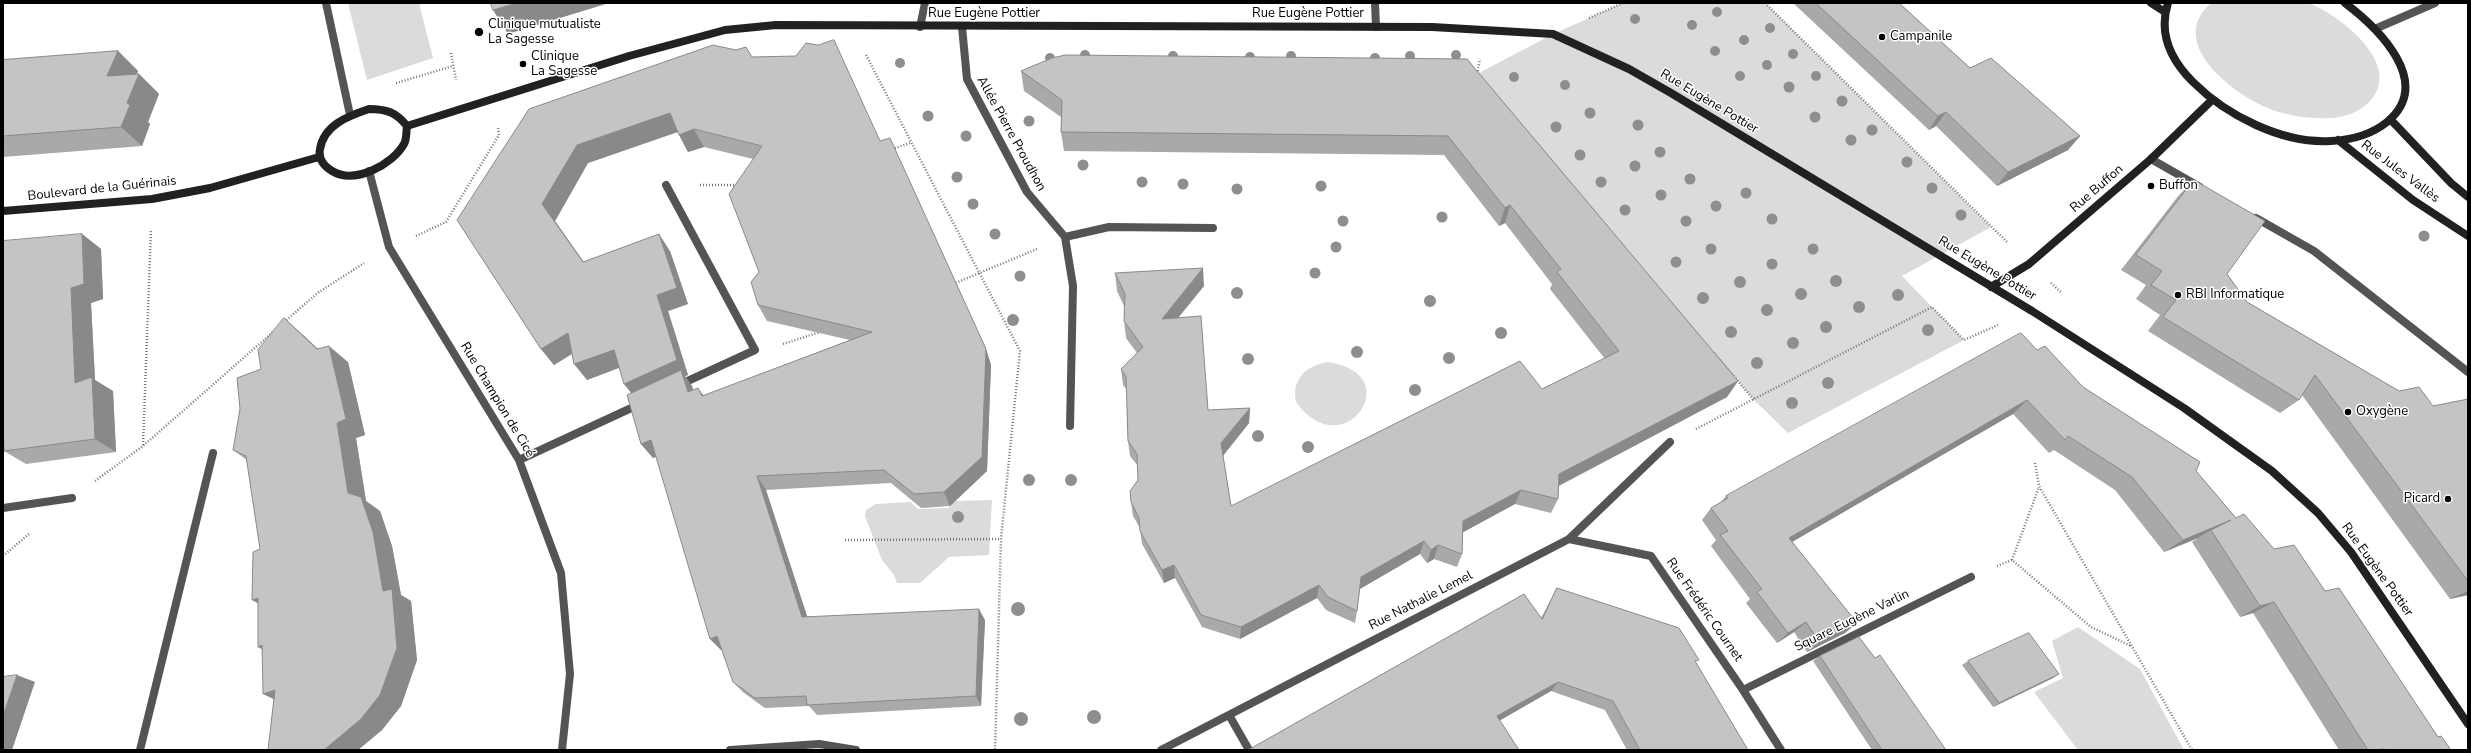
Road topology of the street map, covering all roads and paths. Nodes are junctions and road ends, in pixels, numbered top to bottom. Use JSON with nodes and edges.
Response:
{"nodes":[{"id":1,"x":326,"y":3,"type":"edge"},
{"id":2,"x":925,"y":3,"type":"edge"},
{"id":3,"x":1375,"y":3,"type":"edge"},
{"id":4,"x":1765,"y":3,"type":"edge"},
{"id":5,"x":2151,"y":3,"type":"edge"},
{"id":6,"x":2168,"y":3,"type":"edge"},
{"id":7,"x":2345,"y":3,"type":"edge"},
{"id":8,"x":2435,"y":3,"type":"edge"},
{"id":9,"x":2164,"y":12,"type":"junction"},
{"id":10,"x":851,"y":26,"type":"junction"},
{"id":11,"x":962,"y":26,"type":"junction"},
{"id":12,"x":920,"y":27,"type":"junction"},
{"id":13,"x":1376,"y":27,"type":"junction"},
{"id":14,"x":2377,"y":28,"type":"junction"},
{"id":15,"x":1486,"y":29,"type":"junction"},
{"id":16,"x":453,"y":66,"type":"dead end"},
{"id":17,"x":1482,"y":80,"type":"edge"},
{"id":18,"x":345,"y":97,"type":"junction"},
{"id":19,"x":495,"y":99,"type":"junction"},
{"id":20,"x":2212,"y":100,"type":"junction"},
{"id":21,"x":350,"y":115,"type":"junction"},
{"id":22,"x":2391,"y":120,"type":"junction"},
{"id":23,"x":407,"y":126,"type":"junction"},
{"id":24,"x":2338,"y":140,"type":"junction"},
{"id":25,"x":910,"y":143,"type":"junction"},
{"id":26,"x":889,"y":150,"type":"edge"},
{"id":27,"x":319,"y":157,"type":"junction"},
{"id":28,"x":2150,"y":159,"type":"junction"},
{"id":29,"x":369,"y":171,"type":"junction"},
{"id":30,"x":666,"y":185,"type":"joint"},
{"id":31,"x":743,"y":185,"type":"edge"},
{"id":32,"x":2205,"y":189,"type":"edge"},
{"id":33,"x":2468,"y":197,"type":"edge"},
{"id":34,"x":152,"y":199,"type":"junction"},
{"id":35,"x":3,"y":211,"type":"edge"},
{"id":36,"x":2246,"y":212,"type":"edge"},
{"id":37,"x":1212,"y":228,"type":"dead end"},
{"id":38,"x":2468,"y":236,"type":"edge"},
{"id":39,"x":1065,"y":237,"type":"junction"},
{"id":40,"x":389,"y":247,"type":"junction"},
{"id":41,"x":2029,"y":264,"type":"junction"},
{"id":42,"x":980,"y":275,"type":"junction"},
{"id":43,"x":949,"y":286,"type":"edge"},
{"id":44,"x":1991,"y":287,"type":"junction"},
{"id":45,"x":2032,"y":311,"type":"junction"},
{"id":46,"x":821,"y":332,"type":"edge"},
{"id":47,"x":755,"y":350,"type":"junction"},
{"id":48,"x":1713,"y":351,"type":"edge"},
{"id":49,"x":2468,"y":372,"type":"edge"},
{"id":50,"x":669,"y":390,"type":"edge"},
{"id":51,"x":648,"y":400,"type":"edge"},
{"id":52,"x":1754,"y":400,"type":"junction"},
{"id":53,"x":1070,"y":426,"type":"dead end"},
{"id":54,"x":1670,"y":442,"type":"joint"},
{"id":55,"x":143,"y":446,"type":"junction"},
{"id":56,"x":213,"y":453,"type":"dead end"},
{"id":57,"x":519,"y":460,"type":"junction"},
{"id":58,"x":2035,"y":463,"type":"dead end"},
{"id":59,"x":2039,"y":486,"type":"junction"},
{"id":60,"x":72,"y":498,"type":"joint"},
{"id":61,"x":3,"y":508,"type":"edge"},
{"id":62,"x":32,"y":532,"type":"dead end"},
{"id":63,"x":1001,"y":539,"type":"junction"},
{"id":64,"x":1569,"y":539,"type":"junction"},
{"id":65,"x":844,"y":540,"type":"dead end"},
{"id":66,"x":3,"y":556,"type":"edge"},
{"id":67,"x":2012,"y":560,"type":"junction"},
{"id":68,"x":1972,"y":576,"type":"joint"},
{"id":69,"x":2132,"y":646,"type":"junction"},
{"id":70,"x":1743,"y":690,"type":"junction"},
{"id":71,"x":1229,"y":715,"type":"junction"},
{"id":72,"x":2468,"y":724,"type":"edge"},
{"id":73,"x":140,"y":750,"type":"edge"},
{"id":74,"x":562,"y":750,"type":"edge"},
{"id":75,"x":730,"y":750,"type":"edge"},
{"id":76,"x":856,"y":750,"type":"edge"},
{"id":77,"x":995,"y":750,"type":"edge"},
{"id":78,"x":1161,"y":750,"type":"edge"},
{"id":79,"x":1250,"y":750,"type":"edge"},
{"id":80,"x":1781,"y":750,"type":"edge"},
{"id":81,"x":2192,"y":750,"type":"edge"}],
"edges":[{"from":1,"to":18,"type":"street"},
{"from":2,"to":12,"type":"street"},
{"from":3,"to":13,"type":"street","name":"Rue Eugène Pottier"},
{"from":4,"to":41,"type":"path"},
{"from":5,"to":9,"type":"street"},
{"from":6,"to":9,"type":"street"},
{"from":7,"to":14,"type":"street"},
{"from":8,"to":14,"type":"street"},
{"from":9,"to":20,"type":"street"},
{"from":10,"to":12,"type":"street","name":"Rue Eugène Pottier"},
{"from":10,"to":19,"type":"street","name":"Rue Eugène Pottier"},
{"from":10,"to":25,"type":"path"},
{"from":11,"to":12,"type":"street","name":"Rue Eugène Pottier"},
{"from":11,"to":13,"type":"street","name":"Rue Eugène Pottier"},
{"from":11,"to":39,"type":"street","name":"Allée Pierre Proudhon"},
{"from":13,"to":15,"type":"street","name":"Rue Eugène Pottier"},
{"from":14,"to":22,"type":"street"},
{"from":15,"to":17,"type":"path"},
{"from":15,"to":44,"type":"street","name":"Rue Eugène Pottier"},
{"from":16,"to":18,"type":"path"},
{"from":18,"to":21,"type":"street"},
{"from":19,"to":23,"type":"street","name":"Rue Eugène Pottier"},
{"from":19,"to":40,"type":"path"},
{"from":20,"to":24,"type":"street"},
{"from":20,"to":28,"type":"street","name":"Rue Buffon"},
{"from":21,"to":23,"type":"street"},
{"from":21,"to":27,"type":"street"},
{"from":22,"to":24,"type":"street"},
{"from":22,"to":33,"type":"street","name":"Rue Jules Vallès"},
{"from":23,"to":29,"type":"street"},
{"from":24,"to":38,"type":"street","name":"Rue Jules Vallès"},
{"from":25,"to":26,"type":"path"},
{"from":25,"to":42,"type":"path"},
{"from":27,"to":29,"type":"street"},
{"from":27,"to":34,"type":"street","name":"Boulevard de la Guérinais"},
{"from":28,"to":32,"type":"street"},
{"from":28,"to":41,"type":"street","name":"Rue Buffon"},
{"from":29,"to":40,"type":"street","name":"Rue Champion de Cicé"},
{"from":30,"to":31,"type":"path"},
{"from":30,"to":47,"type":"street"},
{"from":34,"to":35,"type":"street","name":"Boulevard de la Guérinais"},
{"from":34,"to":55,"type":"path"},
{"from":36,"to":49,"type":"street"},
{"from":37,"to":39,"type":"street"},
{"from":39,"to":42,"type":"path"},
{"from":39,"to":53,"type":"street"},
{"from":40,"to":55,"type":"path"},
{"from":40,"to":57,"type":"street","name":"Rue Champion de Cicé"},
{"from":41,"to":44,"type":"street","name":"Rue Buffon"},
{"from":41,"to":45,"type":"path"},
{"from":42,"to":43,"type":"path"},
{"from":42,"to":63,"type":"path"},
{"from":44,"to":45,"type":"street","name":"Rue Eugène Pottier"},
{"from":45,"to":52,"type":"path"},
{"from":45,"to":72,"type":"street","name":"Rue Eugène Pottier"},
{"from":46,"to":47,"type":"path"},
{"from":47,"to":50,"type":"street"},
{"from":48,"to":52,"type":"path"},
{"from":51,"to":57,"type":"street"},
{"from":52,"to":54,"type":"path"},
{"from":54,"to":64,"type":"street","name":"Rue Nathalie Lemel"},
{"from":55,"to":60,"type":"path"},
{"from":56,"to":73,"type":"street"},
{"from":57,"to":74,"type":"street","name":"Rue Champion de Cicé"},
{"from":58,"to":59,"type":"path"},
{"from":59,"to":67,"type":"path"},
{"from":59,"to":69,"type":"path"},
{"from":60,"to":61,"type":"street"},
{"from":62,"to":66,"type":"path"},
{"from":63,"to":65,"type":"path"},
{"from":63,"to":77,"type":"path"},
{"from":64,"to":70,"type":"street","name":"Rue Frédéric Cournet"},
{"from":64,"to":71,"type":"street","name":"Rue Nathalie Lemel"},
{"from":67,"to":68,"type":"path"},
{"from":67,"to":69,"type":"path"},
{"from":68,"to":70,"type":"street","name":"Square Eugène Varlin"},
{"from":69,"to":81,"type":"path"},
{"from":70,"to":80,"type":"street","name":"Rue Frédéric Cournet"},
{"from":71,"to":78,"type":"street","name":"Rue Nathalie Lemel"},
{"from":71,"to":79,"type":"street"},
{"from":75,"to":76,"type":"street"}]}
